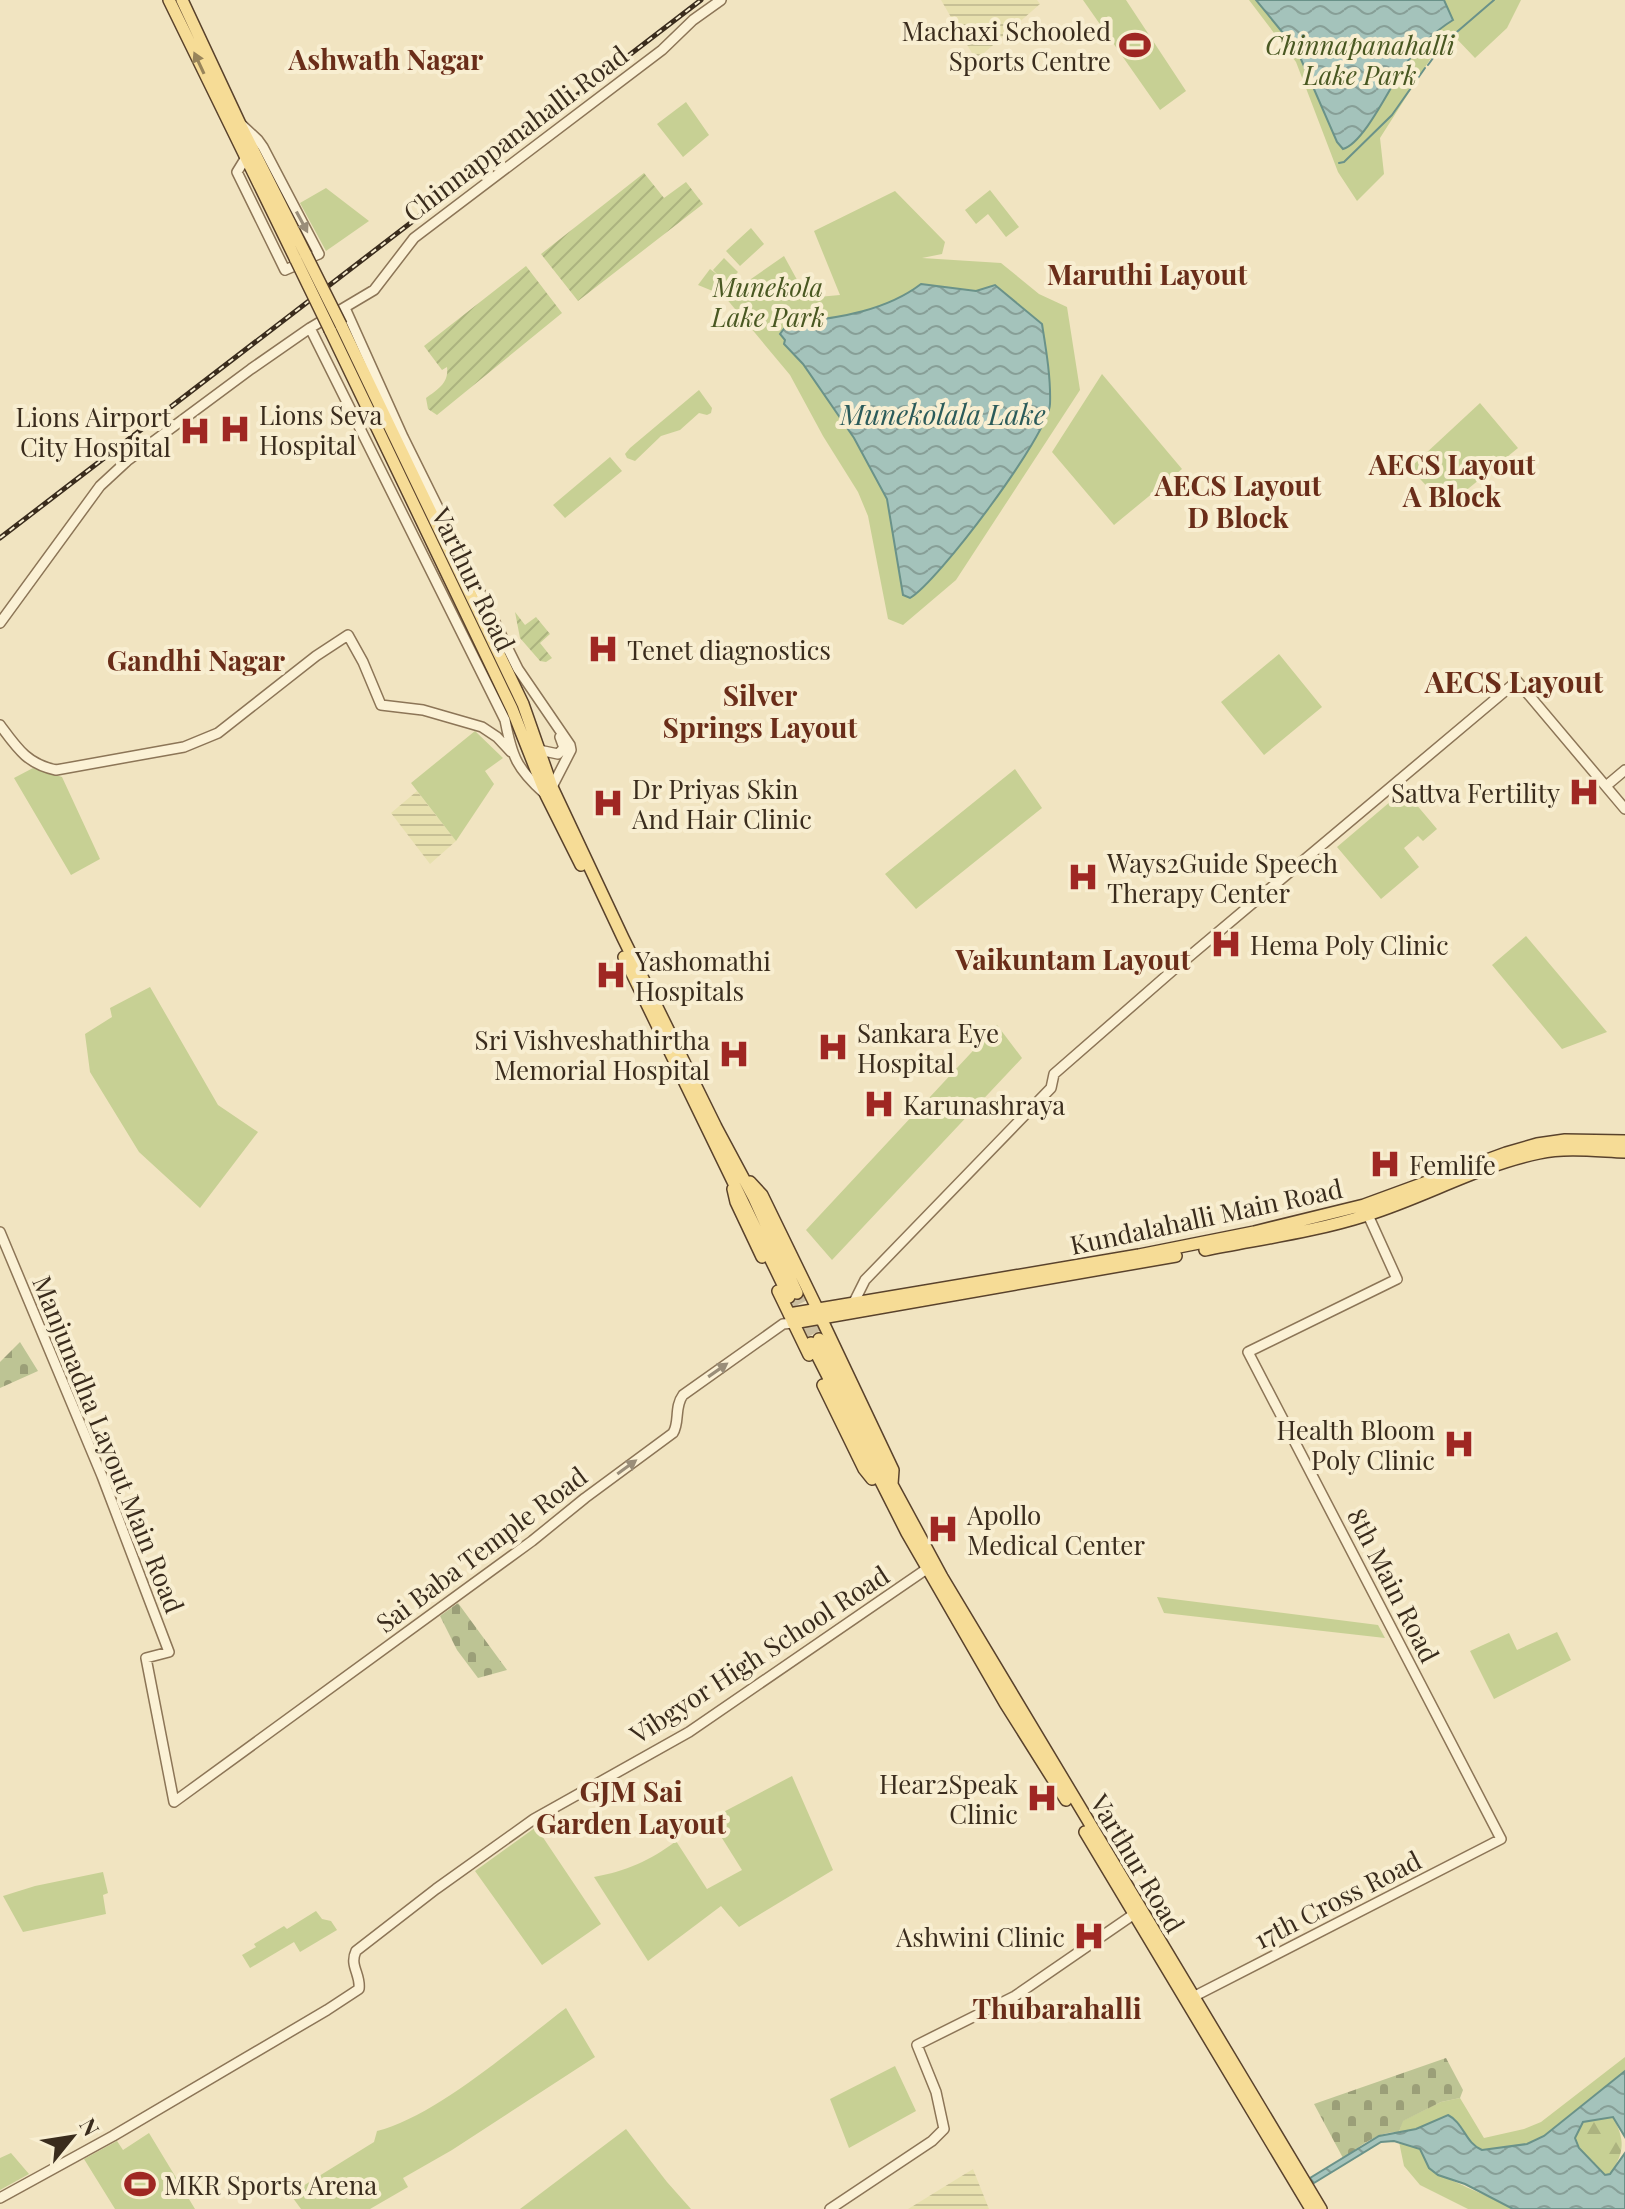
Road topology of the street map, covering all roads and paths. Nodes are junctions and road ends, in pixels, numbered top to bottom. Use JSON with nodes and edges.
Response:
{"nodes":[{"id":1,"x":169,"y":0,"type":"edge"},
{"id":2,"x":182,"y":0,"type":"edge"},
{"id":3,"x":721,"y":0,"type":"edge"},
{"id":4,"x":245,"y":159,"type":"junction"},
{"id":5,"x":253,"y":173,"type":"junction"},
{"id":6,"x":240,"y":177,"type":"junction"},
{"id":7,"x":302,"y":260,"type":"junction"},
{"id":8,"x":345,"y":308,"type":"junction"},
{"id":9,"x":310,"y":328,"type":"junction"},
{"id":10,"x":335,"y":328,"type":"junction"},
{"id":11,"x":0,"y":623,"type":"edge"},
{"id":12,"x":552,"y":719,"type":"junction"},
{"id":13,"x":0,"y":725,"type":"edge"},
{"id":14,"x":523,"y":733,"type":"junction"},
{"id":15,"x":539,"y":750,"type":"junction"},
{"id":16,"x":511,"y":752,"type":"junction"},
{"id":17,"x":1625,"y":770,"type":"edge"},
{"id":18,"x":1606,"y":786,"type":"junction"},
{"id":19,"x":549,"y":791,"type":"junction"},
{"id":20,"x":1625,"y":809,"type":"edge"},
{"id":21,"x":1625,"y":1141,"type":"edge"},
{"id":22,"x":1625,"y":1152,"type":"edge"},
{"id":23,"x":737,"y":1178,"type":"junction"},
{"id":24,"x":1368,"y":1215,"type":"junction"},
{"id":25,"x":0,"y":1232,"type":"edge"},
{"id":26,"x":854,"y":1302,"type":"junction"},
{"id":27,"x":817,"y":1309,"type":"junction"},
{"id":28,"x":790,"y":1310,"type":"junction"},
{"id":29,"x":815,"y":1341,"type":"tunnel mouth"},
{"id":30,"x":888,"y":1487,"type":"junction"},
{"id":31,"x":928,"y":1568,"type":"junction"},
{"id":32,"x":993,"y":1673,"type":"junction"},
{"id":33,"x":174,"y":1802,"type":"joint"},
{"id":34,"x":1501,"y":1839,"type":"joint"},
{"id":35,"x":1137,"y":1911,"type":"junction"},
{"id":36,"x":1193,"y":1997,"type":"junction"},
{"id":37,"x":1284,"y":2156,"type":"junction"},
{"id":38,"x":0,"y":2198,"type":"edge"},
{"id":39,"x":830,"y":2209,"type":"edge"},
{"id":40,"x":1311,"y":2209,"type":"edge"},
{"id":41,"x":1321,"y":2209,"type":"edge"}],
"edges":[{"from":4,"to":1,"type":"main road","name":"Varthur Road","one_way":true},
{"from":2,"to":7,"type":"main road","name":"Varthur Road","one_way":true},
{"from":3,"to":8,"type":"street","name":"Chinnappanahalli Road"},
{"from":4,"to":5,"type":"main road","name":"Varthur Road"},
{"from":4,"to":6,"type":"street"},
{"from":5,"to":6,"type":"main road"},
{"from":5,"to":7,"type":"main road","name":"Varthur Road"},
{"from":6,"to":7,"type":"street"},
{"from":7,"to":10,"type":"main road","name":"Varthur Road","bridge":true},
{"from":8,"to":9,"type":"street","name":"Chinnappanahalli Road"},
{"from":8,"to":12,"type":"street"},
{"from":9,"to":11,"type":"street","name":"Chinnappanahalli Road"},
{"from":9,"to":16,"type":"street"},
{"from":10,"to":14,"type":"main road","name":"Varthur Road"},
{"from":10,"to":15,"type":"main road","name":"Varthur Road"},
{"from":12,"to":15,"type":"street"},
{"from":12,"to":19,"type":"street"},
{"from":13,"to":16,"type":"street"},
{"from":14,"to":16,"type":"street"},
{"from":14,"to":19,"type":"main road","name":"Varthur Road"},
{"from":15,"to":19,"type":"main road","name":"Varthur Road"},
{"from":16,"to":19,"type":"street"},
{"from":17,"to":18,"type":"street"},
{"from":18,"to":20,"type":"street"},
{"from":18,"to":26,"type":"street"},
{"from":19,"to":23,"type":"main road","name":"Varthur Road"},
{"from":21,"to":26,"type":"main road","name":"Kundalahalli Main Road"},
{"from":22,"to":24,"type":"main road","name":"Kundalahalli Main Road"},
{"from":23,"to":27,"type":"main road"},
{"from":23,"to":28,"type":"main road"},
{"from":23,"to":28,"type":"main road"},
{"from":24,"to":27,"type":"main road","name":"Kundalahalli Main Road"},
{"from":24,"to":34,"type":"street","name":"8th Main Road"},
{"from":25,"to":33,"type":"street","name":"Manjunadha Layout Main Road"},
{"from":26,"to":27,"type":"main road","name":"Kundalahalli Main Road"},
{"from":27,"to":28,"type":"main road","name":"Kundalahalli Main Road"},
{"from":27,"to":30,"type":"main road"},
{"from":28,"to":30,"type":"main road"},
{"from":33,"to":28,"type":"street","name":"Sai Baba Temple Road","one_way":true},
{"from":29,"to":30,"type":"main road"},
{"from":30,"to":31,"type":"main road","name":"Varthur Road"},
{"from":30,"to":32,"type":"main road","name":"Varthur Road"},
{"from":31,"to":32,"type":"main road","name":"Varthur Road"},
{"from":31,"to":38,"type":"street","name":"Vibgyor High School Road"},
{"from":32,"to":35,"type":"main road","name":"Varthur Road"},
{"from":34,"to":36,"type":"street","name":"17th Cross Road"},
{"from":35,"to":36,"type":"main road","name":"Varthur Road"},
{"from":35,"to":37,"type":"main road","name":"Varthur Road"},
{"from":35,"to":39,"type":"street"},
{"from":36,"to":37,"type":"main road","name":"Varthur Road"},
{"from":37,"to":40,"type":"main road","name":"Varthur Road"},
{"from":37,"to":41,"type":"main road","name":"Varthur Road"}]}
